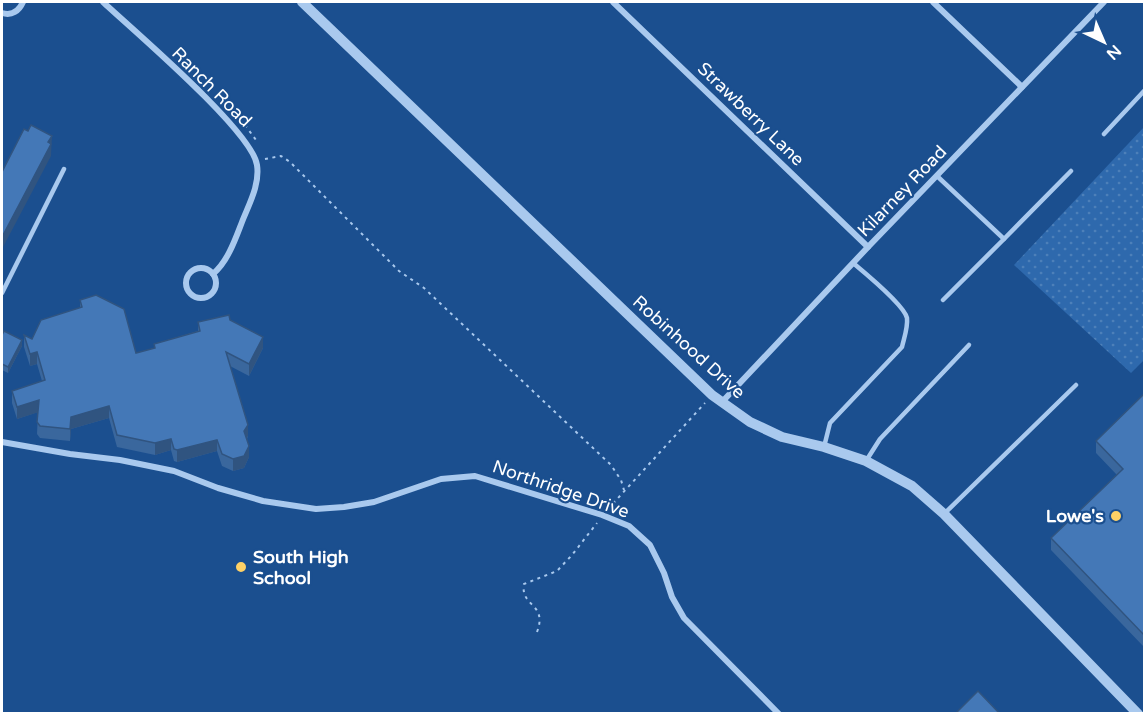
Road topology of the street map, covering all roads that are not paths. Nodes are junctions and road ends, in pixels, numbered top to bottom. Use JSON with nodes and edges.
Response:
{"nodes":[{"id":1,"x":23,"y":2,"type":"edge"},
{"id":2,"x":103,"y":2,"type":"edge"},
{"id":3,"x":302,"y":2,"type":"edge"},
{"id":4,"x":613,"y":2,"type":"edge"},
{"id":5,"x":933,"y":2,"type":"edge"},
{"id":6,"x":1104,"y":2,"type":"edge"},
{"id":7,"x":2,"y":13,"type":"edge"},
{"id":8,"x":1022,"y":87,"type":"junction"},
{"id":9,"x":1144,"y":91,"type":"edge"},
{"id":10,"x":1104,"y":134,"type":"dead end"},
{"id":11,"x":64,"y":169,"type":"dead end"},
{"id":12,"x":1071,"y":171,"type":"dead end"},
{"id":13,"x":937,"y":176,"type":"junction"},
{"id":14,"x":1004,"y":238,"type":"junction"},
{"id":15,"x":868,"y":247,"type":"junction"},
{"id":16,"x":854,"y":262,"type":"junction"},
{"id":17,"x":213,"y":274,"type":"junction"},
{"id":18,"x":2,"y":293,"type":"edge"},
{"id":19,"x":943,"y":300,"type":"dead end"},
{"id":20,"x":969,"y":345,"type":"dead end"},
{"id":21,"x":1076,"y":385,"type":"dead end"},
{"id":22,"x":722,"y":402,"type":"junction"},
{"id":23,"x":2,"y":442,"type":"edge"},
{"id":24,"x":824,"y":447,"type":"junction"},
{"id":25,"x":866,"y":461,"type":"junction"},
{"id":26,"x":944,"y":514,"type":"junction"},
{"id":27,"x":779,"y":714,"type":"edge"},
{"id":28,"x":1138,"y":714,"type":"edge"}],
"edges":[{"from":1,"to":7,"type":"street"},
{"from":2,"to":17,"type":"street","name":"Ranch Road"},
{"from":3,"to":22,"type":"street","name":"Robinhood Drive"},
{"from":4,"to":15,"type":"street","name":"Strawberry Lane"},
{"from":5,"to":8,"type":"street"},
{"from":6,"to":8,"type":"street","name":"Kilarney Road"},
{"from":8,"to":13,"type":"street","name":"Kilarney Road"},
{"from":9,"to":10,"type":"lane"},
{"from":11,"to":18,"type":"lane"},
{"from":12,"to":14,"type":"lane"},
{"from":13,"to":14,"type":"lane"},
{"from":13,"to":15,"type":"street","name":"Kilarney Road"},
{"from":14,"to":19,"type":"lane"},
{"from":15,"to":16,"type":"street","name":"Kilarney Road"},
{"from":16,"to":22,"type":"street","name":"Kilarney Road"},
{"from":16,"to":24,"type":"lane"},
{"from":17,"to":17,"type":"street"},
{"from":20,"to":25,"type":"lane"},
{"from":21,"to":26,"type":"lane"},
{"from":22,"to":24,"type":"street","name":"Robinhood Drive"},
{"from":23,"to":27,"type":"street","name":"Northridge Drive"},
{"from":24,"to":25,"type":"street","name":"Robinhood Drive"},
{"from":25,"to":26,"type":"street","name":"Robinhood Drive"},
{"from":26,"to":28,"type":"street","name":"Robinhood Drive"}]}
